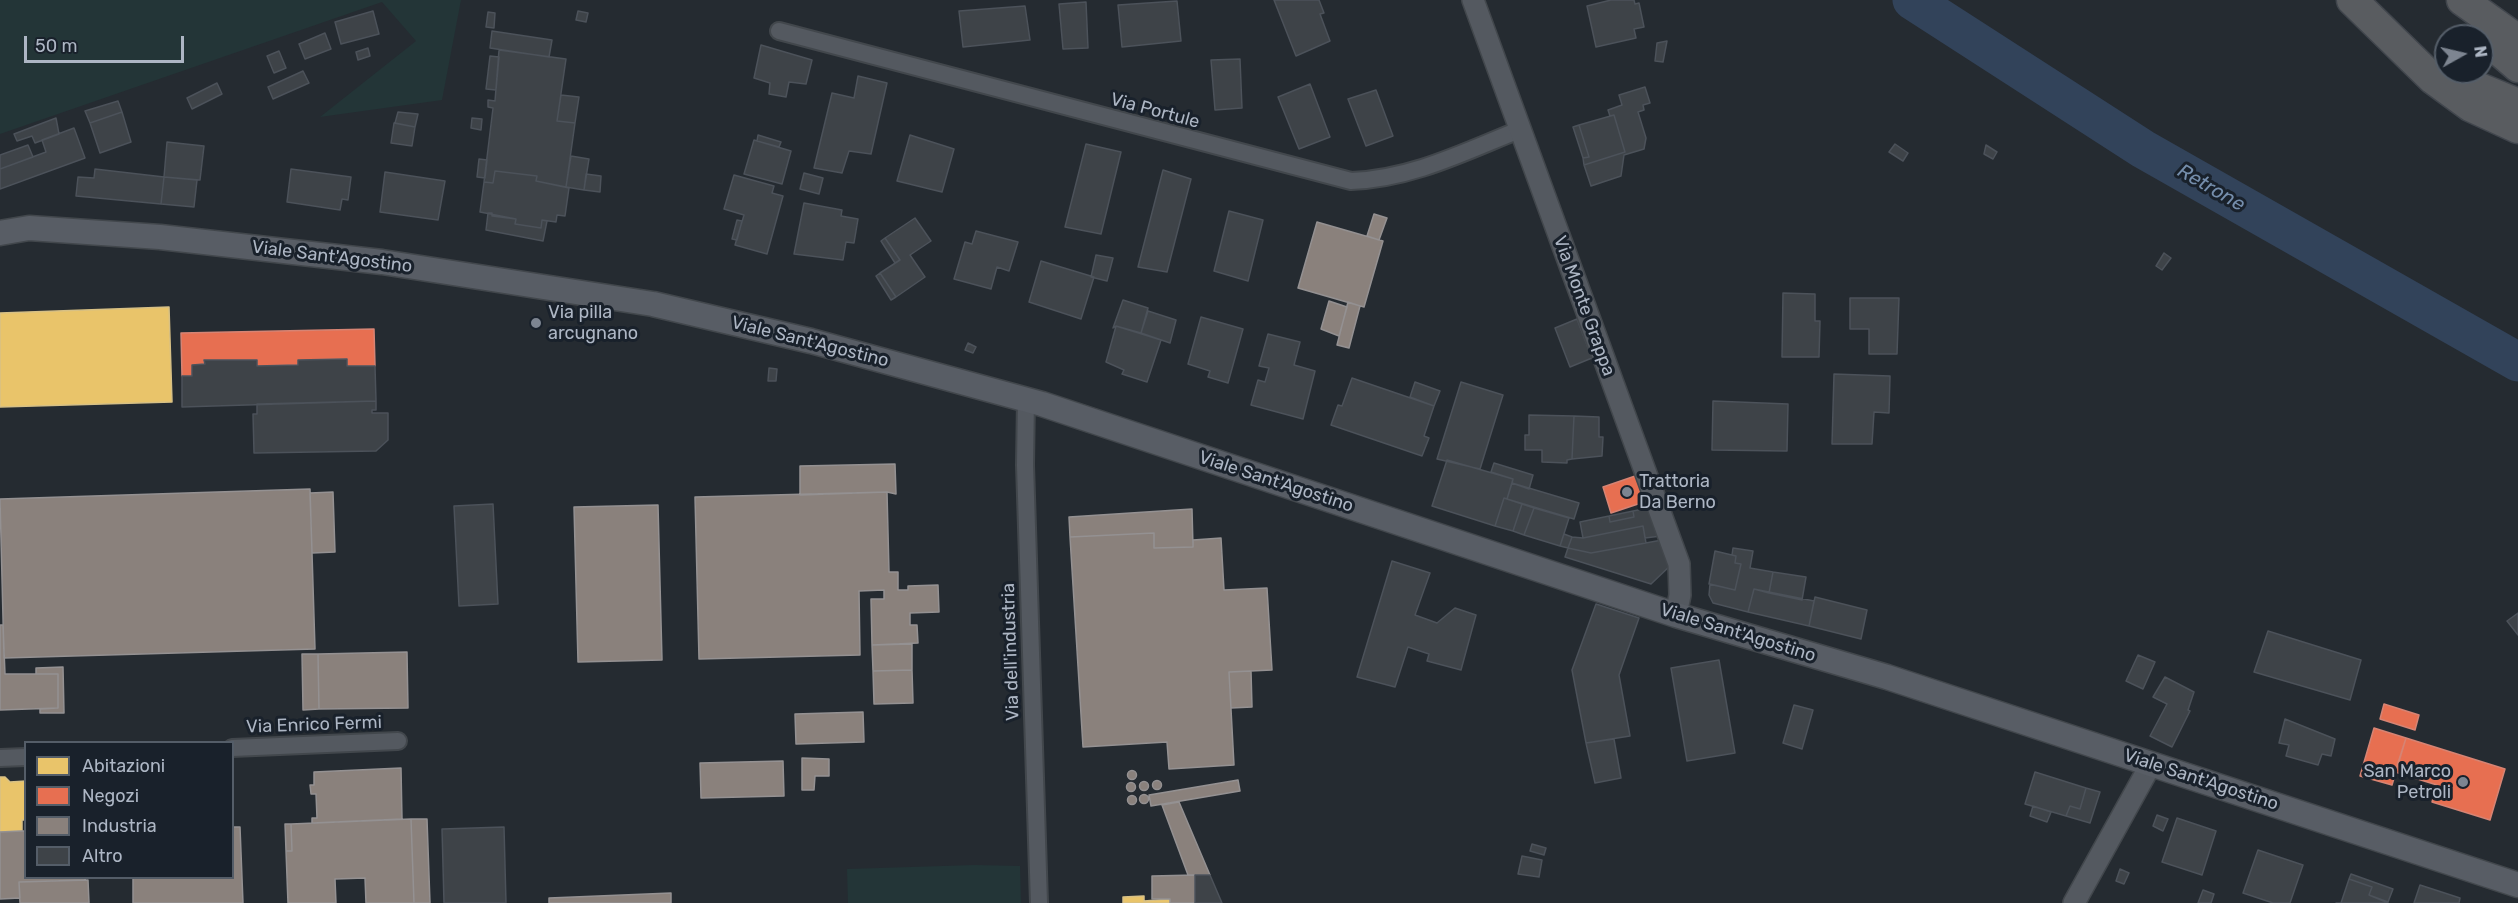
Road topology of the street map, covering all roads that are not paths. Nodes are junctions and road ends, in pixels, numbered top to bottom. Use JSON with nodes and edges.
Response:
{"nodes":[{"id":1,"x":1473,"y":0,"type":"edge"},
{"id":2,"x":2352,"y":0,"type":"edge"},
{"id":3,"x":2451,"y":0,"type":"edge"},
{"id":4,"x":2462,"y":0,"type":"edge"},
{"id":5,"x":2472,"y":24,"type":"edge"},
{"id":6,"x":779,"y":31,"type":"dead end"},
{"id":7,"x":2518,"y":40,"type":"edge"},
{"id":8,"x":2396,"y":45,"type":"junction"},
{"id":9,"x":2494,"y":47,"type":"edge"},
{"id":10,"x":2518,"y":68,"type":"edge"},
{"id":11,"x":2518,"y":104,"type":"edge"},
{"id":12,"x":2518,"y":128,"type":"edge"},
{"id":13,"x":1519,"y":130,"type":"junction"},
{"id":14,"x":0,"y":233,"type":"edge"},
{"id":15,"x":1026,"y":399,"type":"junction"},
{"id":16,"x":1676,"y":615,"type":"junction"},
{"id":17,"x":398,"y":741,"type":"dead end"},
{"id":18,"x":234,"y":748,"type":"edge"},
{"id":19,"x":24,"y":757,"type":"edge"},
{"id":20,"x":0,"y":758,"type":"edge"},
{"id":21,"x":2151,"y":764,"type":"junction"},
{"id":22,"x":2518,"y":885,"type":"edge"},
{"id":23,"x":1039,"y":903,"type":"edge"},
{"id":24,"x":2074,"y":903,"type":"edge"}],
"edges":[{"from":1,"to":13,"type":"street","name":"Via Monte Grappa"},
{"from":2,"to":8,"type":"highway"},
{"from":3,"to":5,"type":"highway"},
{"from":4,"to":7,"type":"highway"},
{"from":6,"to":13,"type":"street","name":"Via Portule"},
{"from":8,"to":11,"type":"highway"},
{"from":8,"to":12,"type":"highway"},
{"from":9,"to":10,"type":"highway"},
{"from":13,"to":16,"type":"street","name":"Via Monte Grappa"},
{"from":14,"to":15,"type":"main road","name":"Viale Sant'Agostino"},
{"from":15,"to":16,"type":"main road","name":"Viale Sant'Agostino"},
{"from":15,"to":23,"type":"street","name":"Via dell'industria"},
{"from":16,"to":21,"type":"main road","name":"Viale Sant'Agostino"},
{"from":17,"to":18,"type":"street","name":"Via Enrico Fermi"},
{"from":19,"to":20,"type":"street"},
{"from":21,"to":22,"type":"main road","name":"Viale Sant'Agostino"},
{"from":21,"to":24,"type":"street"}]}
